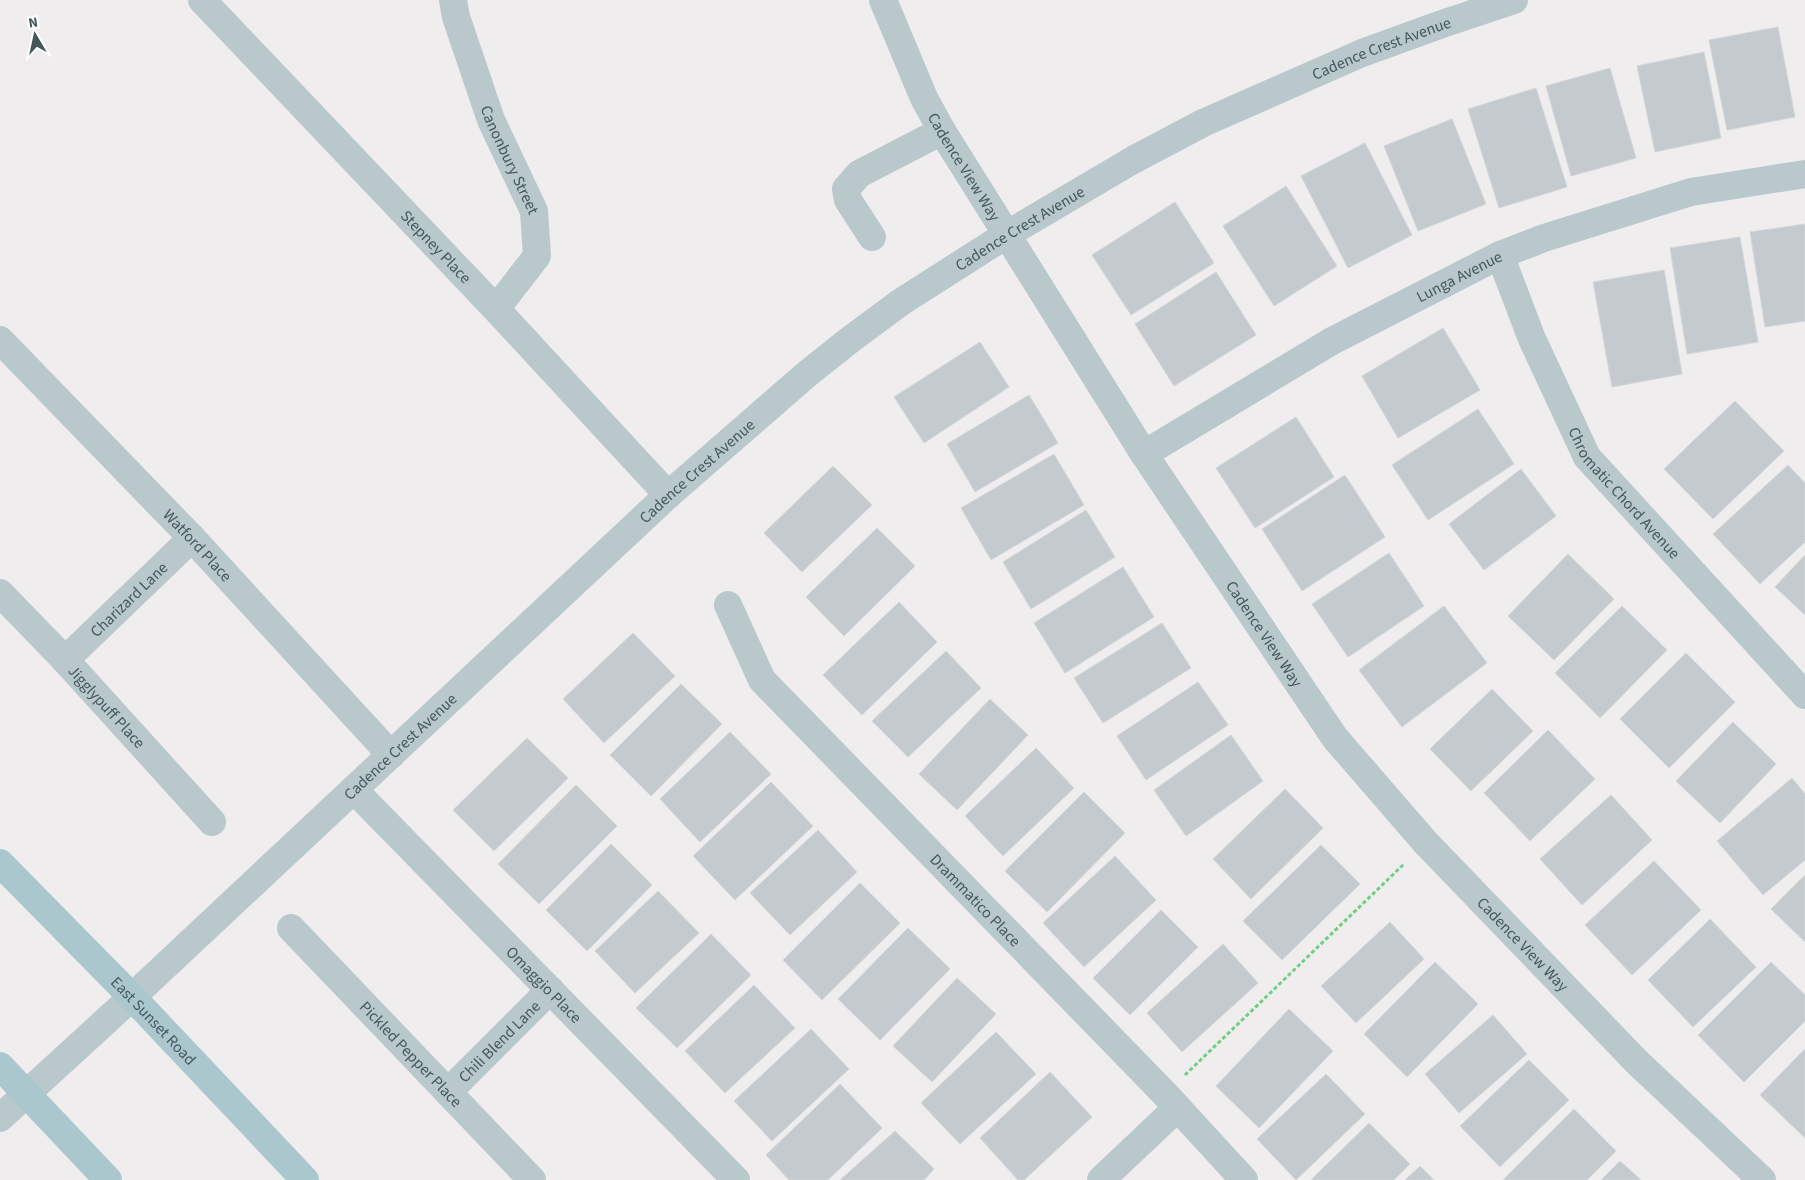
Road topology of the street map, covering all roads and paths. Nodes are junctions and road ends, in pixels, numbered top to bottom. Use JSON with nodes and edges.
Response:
{"nodes":[{"id":1,"x":202,"y":0,"type":"edge"},
{"id":2,"x":453,"y":0,"type":"edge"},
{"id":3,"x":883,"y":0,"type":"edge"},
{"id":4,"x":1514,"y":0,"type":"edge"},
{"id":5,"x":942,"y":131,"type":"junction"},
{"id":6,"x":1805,"y":174,"type":"edge"},
{"id":7,"x":1006,"y":235,"type":"junction"},
{"id":8,"x":872,"y":237,"type":"dead end"},
{"id":9,"x":1500,"y":255,"type":"junction"},
{"id":10,"x":496,"y":309,"type":"junction"},
{"id":11,"x":0,"y":340,"type":"edge"},
{"id":12,"x":1144,"y":454,"type":"junction"},
{"id":13,"x":668,"y":494,"type":"junction"},
{"id":14,"x":192,"y":538,"type":"junction"},
{"id":15,"x":0,"y":593,"type":"edge"},
{"id":16,"x":728,"y":605,"type":"dead end"},
{"id":17,"x":65,"y":660,"type":"junction"},
{"id":18,"x":1805,"y":695,"type":"edge"},
{"id":19,"x":391,"y":754,"type":"junction"},
{"id":20,"x":354,"y":790,"type":"junction"},
{"id":21,"x":212,"y":822,"type":"dead end"},
{"id":22,"x":1426,"y":843,"type":"junction"},
{"id":23,"x":0,"y":863,"type":"edge"},
{"id":24,"x":291,"y":928,"type":"dead end"},
{"id":25,"x":550,"y":990,"type":"junction"},
{"id":26,"x":132,"y":997,"type":"junction"},
{"id":27,"x":0,"y":1066,"type":"edge"},
{"id":28,"x":448,"y":1092,"type":"junction"},
{"id":29,"x":26,"y":1094,"type":"junction"},
{"id":30,"x":1171,"y":1101,"type":"junction"},
{"id":31,"x":0,"y":1118,"type":"edge"},
{"id":32,"x":108,"y":1180,"type":"edge"},
{"id":33,"x":305,"y":1180,"type":"edge"},
{"id":34,"x":532,"y":1180,"type":"edge"},
{"id":35,"x":736,"y":1180,"type":"edge"},
{"id":36,"x":1101,"y":1180,"type":"edge"},
{"id":37,"x":1244,"y":1180,"type":"edge"},
{"id":38,"x":1762,"y":1180,"type":"edge"}],
"edges":[{"from":1,"to":10,"type":"street","name":"Stepney Place"},
{"from":2,"to":10,"type":"street","name":"Canonbury Street"},
{"from":3,"to":5,"type":"street","name":"Cadence View Way"},
{"from":4,"to":7,"type":"street","name":"Cadence Crest Avenue"},
{"from":5,"to":7,"type":"street","name":"Cadence View Way"},
{"from":5,"to":8,"type":"street"},
{"from":6,"to":9,"type":"street","name":"Lunga Avenue"},
{"from":7,"to":12,"type":"street","name":"Cadence View Way"},
{"from":7,"to":13,"type":"street","name":"Cadence Crest Avenue"},
{"from":9,"to":12,"type":"street","name":"Lunga Avenue"},
{"from":9,"to":18,"type":"street","name":"Chromatic Chord Avenue"},
{"from":10,"to":13,"type":"street","name":"Stepney Place"},
{"from":11,"to":14,"type":"street","name":"Watford Place"},
{"from":12,"to":22,"type":"street","name":"Cadence View Way"},
{"from":13,"to":19,"type":"street","name":"Cadence Crest Avenue"},
{"from":14,"to":17,"type":"street","name":"Charizard Lane"},
{"from":14,"to":19,"type":"street","name":"Watford Place"},
{"from":15,"to":17,"type":"street","name":"Jigglypuff Place"},
{"from":16,"to":30,"type":"street","name":"Drammatico Place"},
{"from":17,"to":21,"type":"street","name":"Jigglypuff Place"},
{"from":19,"to":20,"type":"street","name":"Cadence Crest Avenue"},
{"from":20,"to":25,"type":"street","name":"Omaggio Place"},
{"from":20,"to":26,"type":"street","name":"Cadence Crest Avenue"},
{"from":22,"to":30,"type":"path"},
{"from":22,"to":38,"type":"street","name":"Cadence View Way"},
{"from":23,"to":26,"type":"main road","name":"East Sunset Road"},
{"from":24,"to":28,"type":"street","name":"Pickled Pepper Place"},
{"from":25,"to":28,"type":"street","name":"Chili Blend Lane"},
{"from":25,"to":35,"type":"street","name":"Omaggio Place"},
{"from":26,"to":29,"type":"street","name":"Cadence Crest Avenue"},
{"from":26,"to":33,"type":"main road","name":"East Sunset Road"},
{"from":27,"to":29,"type":"main road"},
{"from":28,"to":34,"type":"street","name":"Pickled Pepper Place"},
{"from":29,"to":31,"type":"street","name":"Cadence Crest Avenue"},
{"from":29,"to":32,"type":"main road"},
{"from":30,"to":36,"type":"street"},
{"from":30,"to":37,"type":"street","name":"Drammatico Place"}]}
